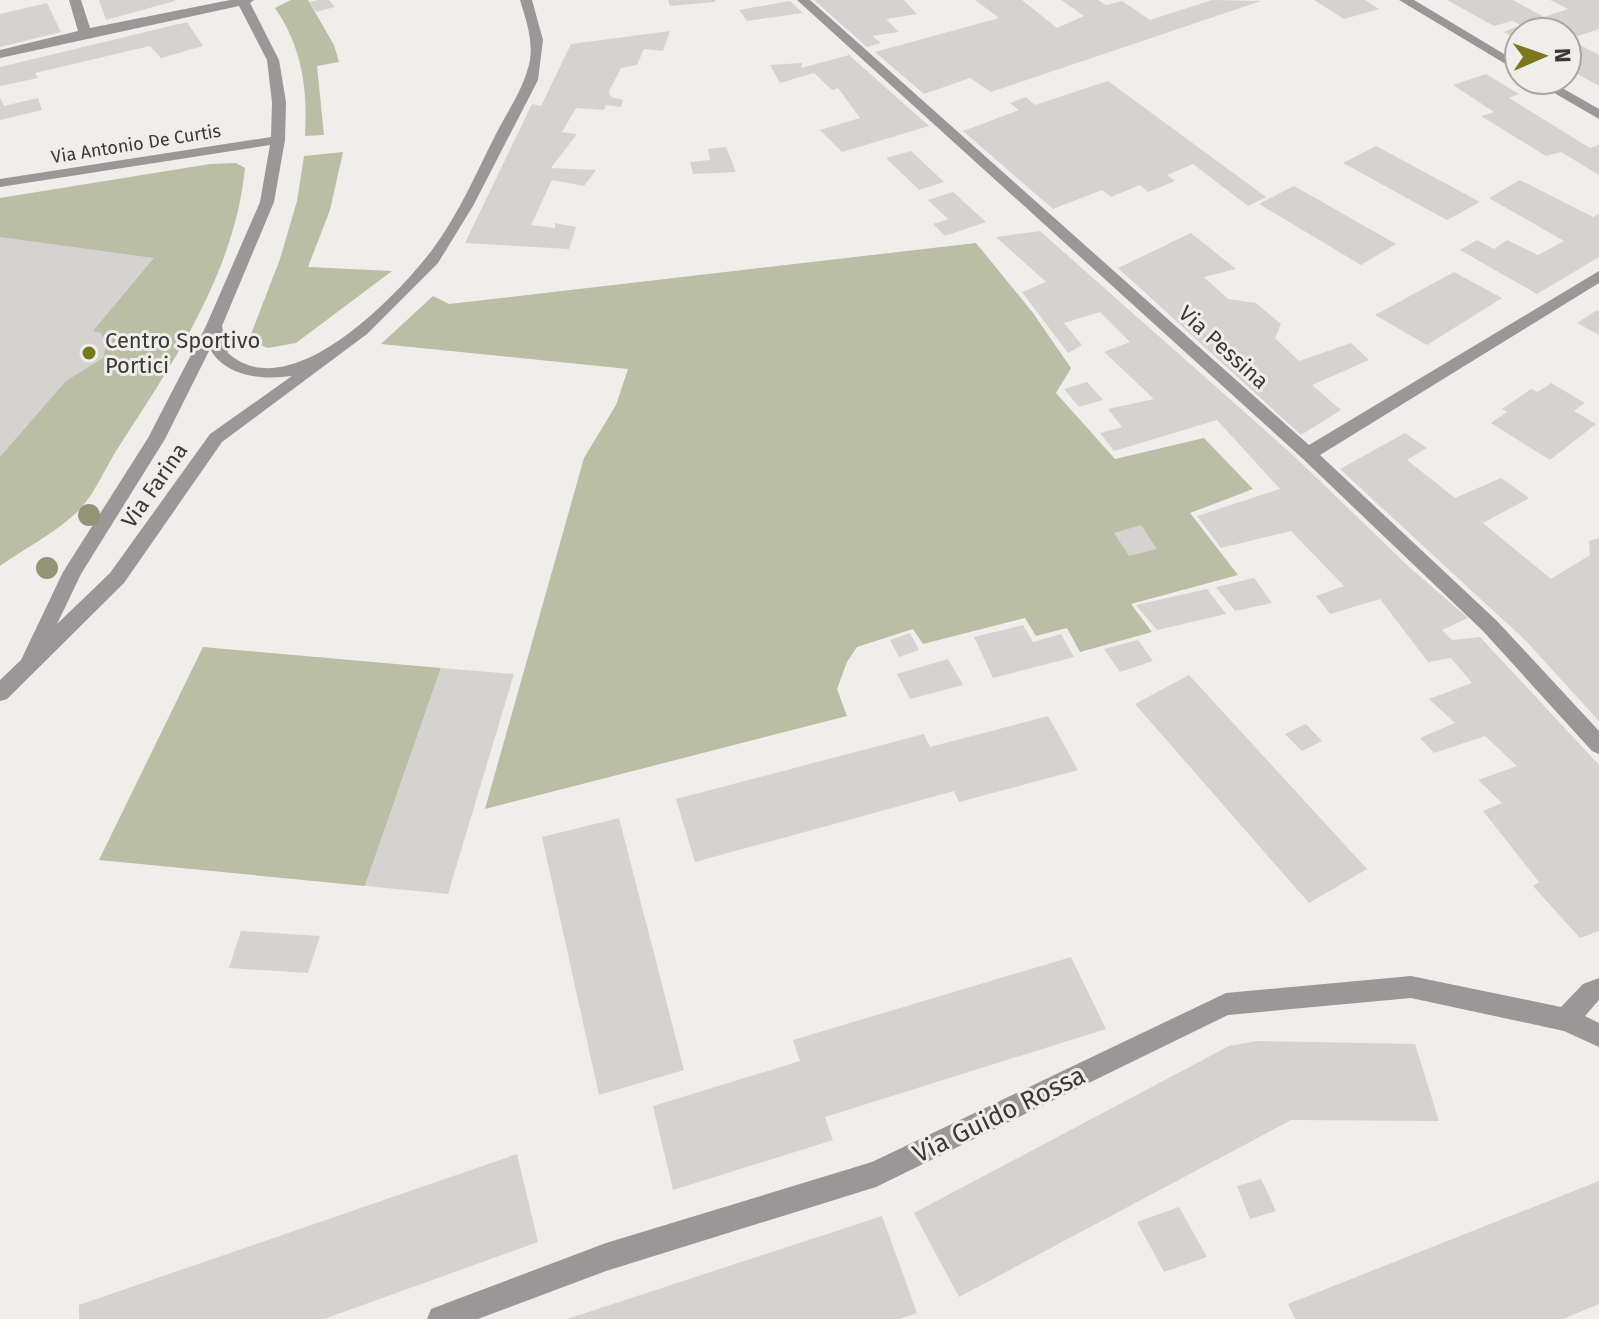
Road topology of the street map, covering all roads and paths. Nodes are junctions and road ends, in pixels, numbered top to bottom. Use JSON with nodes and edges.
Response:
{"nodes":[{"id":1,"x":75,"y":0,"type":"edge"},
{"id":2,"x":244,"y":0,"type":"edge"},
{"id":3,"x":526,"y":0,"type":"edge"},
{"id":4,"x":803,"y":0,"type":"edge"},
{"id":5,"x":1405,"y":0,"type":"edge"},
{"id":6,"x":85,"y":33,"type":"junction"},
{"id":7,"x":0,"y":54,"type":"edge"},
{"id":8,"x":1503,"y":58,"type":"edge"},
{"id":9,"x":1566,"y":96,"type":"edge"},
{"id":10,"x":1599,"y":115,"type":"edge"},
{"id":11,"x":278,"y":140,"type":"junction"},
{"id":12,"x":0,"y":183,"type":"edge"},
{"id":13,"x":1599,"y":276,"type":"edge"},
{"id":14,"x":214,"y":326,"type":"junction"},
{"id":15,"x":333,"y":355,"type":"junction"},
{"id":16,"x":1308,"y":454,"type":"junction"},
{"id":17,"x":31,"y":660,"type":"junction"},
{"id":18,"x":0,"y":693,"type":"edge"},
{"id":19,"x":1599,"y":745,"type":"edge"},
{"id":20,"x":1599,"y":989,"type":"edge"},
{"id":21,"x":1566,"y":1020,"type":"junction"},
{"id":22,"x":1599,"y":1035,"type":"edge"},
{"id":23,"x":441,"y":1319,"type":"edge"}],
"edges":[{"from":1,"to":6,"type":"street"},
{"from":2,"to":6,"type":"street"},
{"from":2,"to":11,"type":"street","name":"Via Farina"},
{"from":3,"to":15,"type":"street","name":"Via Farina"},
{"from":4,"to":16,"type":"street","name":"Via Pessina"},
{"from":5,"to":8,"type":"street"},
{"from":6,"to":7,"type":"street"},
{"from":9,"to":10,"type":"street"},
{"from":11,"to":12,"type":"street","name":"Via Antonio De Curtis"},
{"from":11,"to":14,"type":"street","name":"Via Farina"},
{"from":13,"to":16,"type":"street"},
{"from":14,"to":15,"type":"street","name":"Via Farina"},
{"from":14,"to":17,"type":"street","name":"Via Farina"},
{"from":15,"to":17,"type":"street","name":"Via Farina"},
{"from":16,"to":19,"type":"street","name":"Via Pessina"},
{"from":17,"to":18,"type":"street","name":"Via Farina"},
{"from":20,"to":21,"type":"street"},
{"from":21,"to":22,"type":"street","name":"Via Guido Rossa"},
{"from":21,"to":23,"type":"street","name":"Via Guido Rossa"}]}
